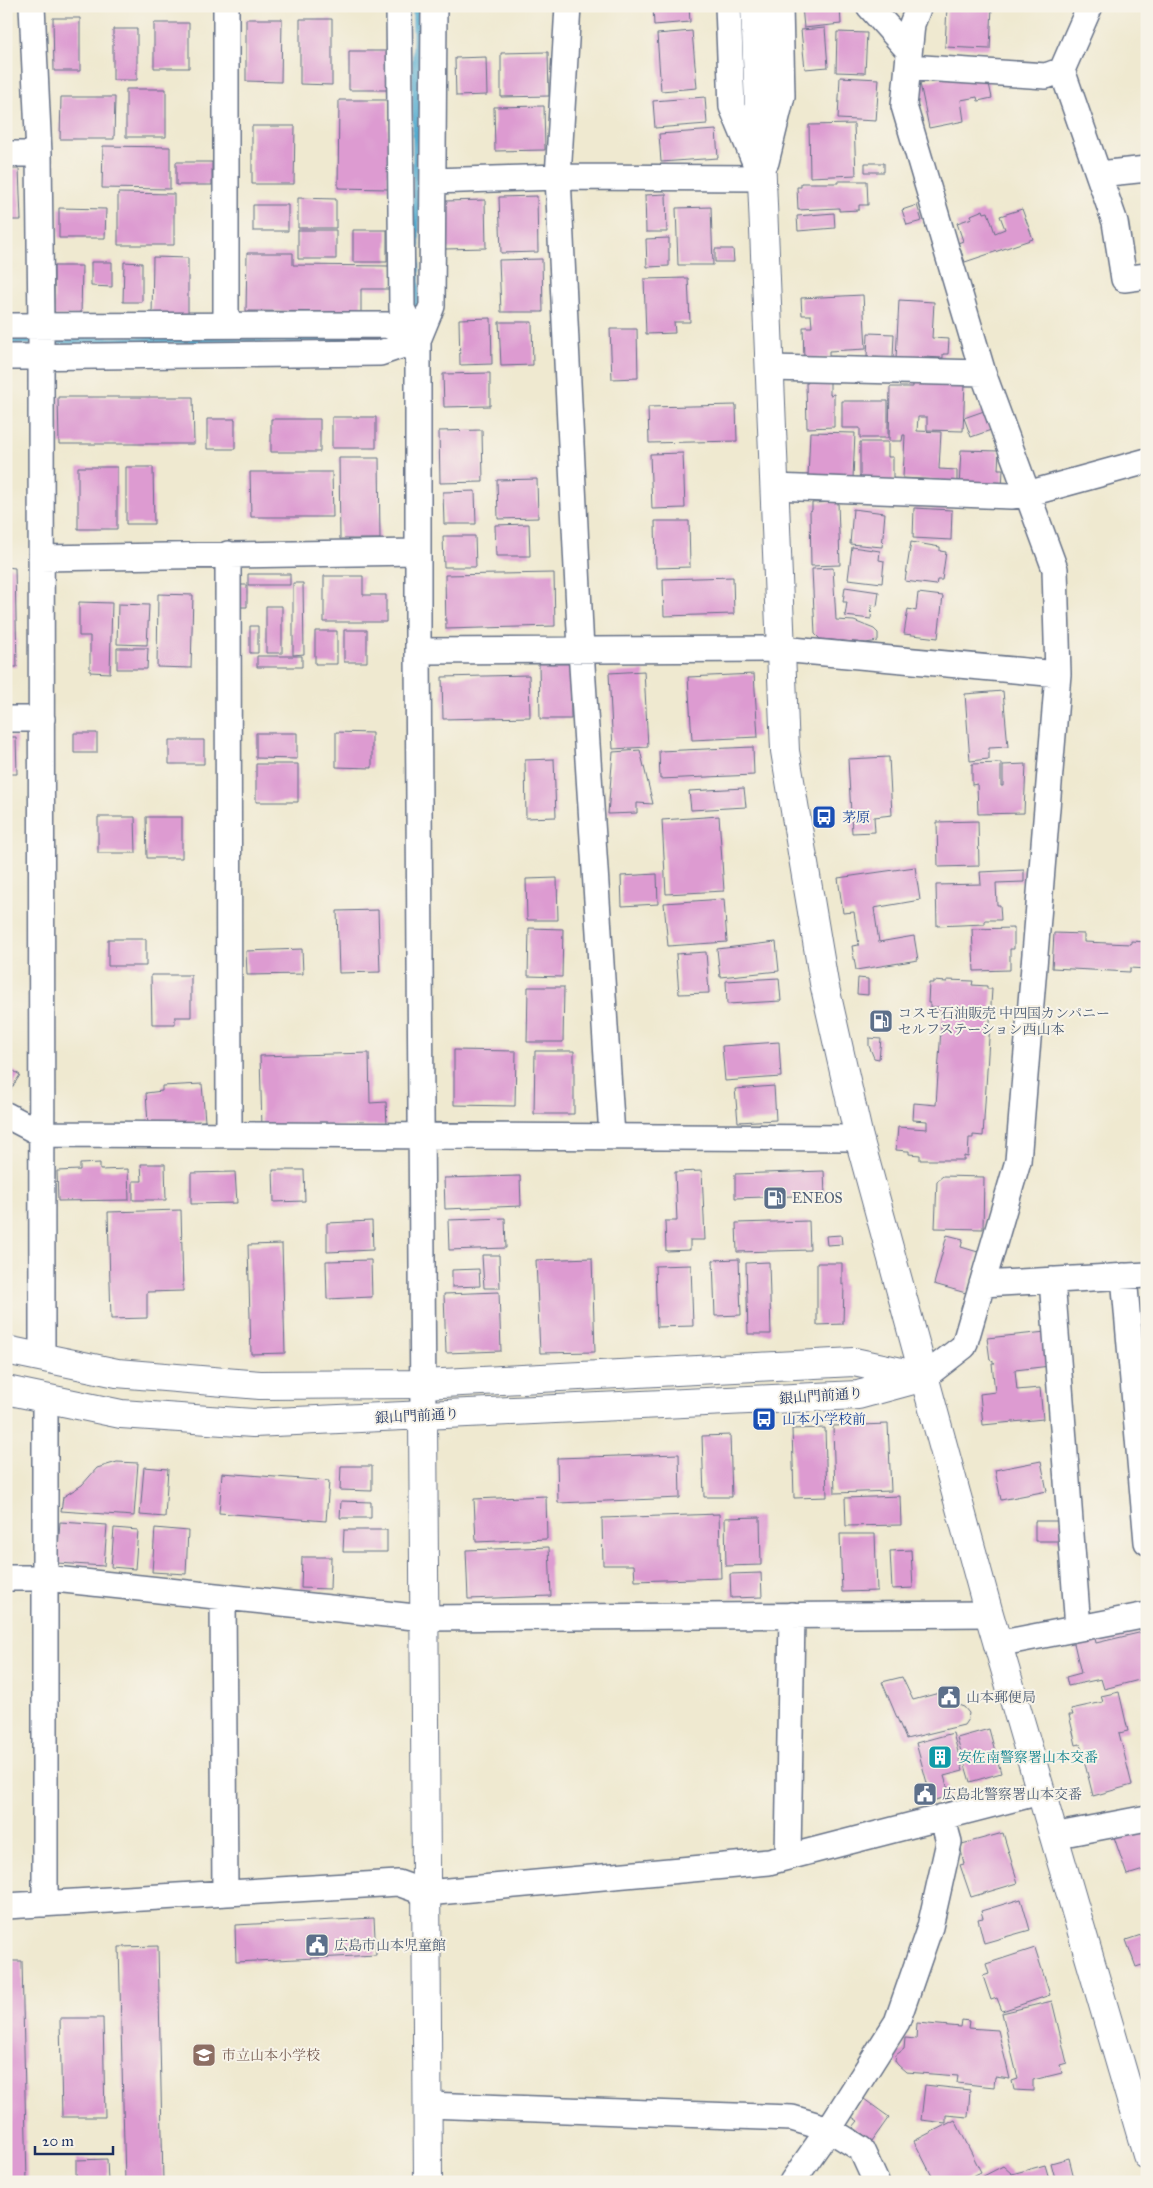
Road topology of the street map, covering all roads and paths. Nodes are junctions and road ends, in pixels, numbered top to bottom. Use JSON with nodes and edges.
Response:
{"nodes":[{"id":1,"x":32,"y":6,"type":"edge"},
{"id":2,"x":226,"y":6,"type":"edge"},
{"id":3,"x":399,"y":6,"type":"edge"},
{"id":4,"x":434,"y":6,"type":"edge"},
{"id":5,"x":568,"y":6,"type":"edge"},
{"id":6,"x":728,"y":6,"type":"edge"},
{"id":7,"x":756,"y":6,"type":"edge"},
{"id":8,"x":780,"y":6,"type":"edge"},
{"id":9,"x":869,"y":6,"type":"edge"},
{"id":10,"x":919,"y":6,"type":"edge"},
{"id":11,"x":1090,"y":6,"type":"edge"},
{"id":12,"x":908,"y":59,"type":"junction"},
{"id":13,"x":1062,"y":70,"type":"junction"},
{"id":14,"x":6,"y":154,"type":"edge"},
{"id":15,"x":39,"y":154,"type":"junction"},
{"id":16,"x":1147,"y":169,"type":"edge"},
{"id":17,"x":1099,"y":174,"type":"junction"},
{"id":18,"x":558,"y":178,"type":"junction"},
{"id":19,"x":762,"y":178,"type":"junction"},
{"id":20,"x":433,"y":181,"type":"junction"},
{"id":21,"x":1147,"y":276,"type":"edge"},
{"id":22,"x":226,"y":325,"type":"junction"},
{"id":23,"x":6,"y":326,"type":"edge"},
{"id":24,"x":41,"y":326,"type":"junction"},
{"id":25,"x":418,"y":340,"type":"junction"},
{"id":26,"x":6,"y":357,"type":"edge"},
{"id":27,"x":40,"y":357,"type":"junction"},
{"id":28,"x":770,"y":368,"type":"junction"},
{"id":29,"x":983,"y":373,"type":"junction"},
{"id":30,"x":1147,"y":461,"type":"edge"},
{"id":31,"x":774,"y":487,"type":"junction"},
{"id":32,"x":1027,"y":494,"type":"junction"},
{"id":33,"x":417,"y":552,"type":"junction"},
{"id":34,"x":228,"y":554,"type":"junction"},
{"id":35,"x":41,"y":558,"type":"junction"},
{"id":36,"x":780,"y":649,"type":"junction"},
{"id":37,"x":581,"y":650,"type":"junction"},
{"id":38,"x":418,"y":651,"type":"junction"},
{"id":39,"x":1058,"y":674,"type":"junction"},
{"id":40,"x":6,"y":719,"type":"edge"},
{"id":41,"x":42,"y":719,"type":"junction"},
{"id":42,"x":6,"y":1115,"type":"edge"},
{"id":43,"x":42,"y":1134,"type":"junction"},
{"id":44,"x":229,"y":1134,"type":"junction"},
{"id":45,"x":421,"y":1135,"type":"junction"},
{"id":46,"x":612,"y":1136,"type":"junction"},
{"id":47,"x":859,"y":1138,"type":"junction"},
{"id":48,"x":1136,"y":1275,"type":"edge"},
{"id":49,"x":1052,"y":1280,"type":"junction"},
{"id":50,"x":982,"y":1284,"type":"junction"},
{"id":51,"x":6,"y":1350,"type":"edge"},
{"id":52,"x":42,"y":1358,"type":"junction"},
{"id":53,"x":924,"y":1377,"type":"junction"},
{"id":54,"x":423,"y":1384,"type":"junction"},
{"id":55,"x":6,"y":1390,"type":"edge"},
{"id":56,"x":45,"y":1398,"type":"junction"},
{"id":57,"x":423,"y":1415,"type":"junction"},
{"id":58,"x":1147,"y":1542,"type":"edge"},
{"id":59,"x":6,"y":1578,"type":"edge"},
{"id":60,"x":45,"y":1578,"type":"junction"},
{"id":61,"x":223,"y":1597,"type":"junction"},
{"id":62,"x":989,"y":1614,"type":"junction"},
{"id":63,"x":792,"y":1615,"type":"junction"},
{"id":64,"x":1147,"y":1615,"type":"edge"},
{"id":65,"x":424,"y":1618,"type":"junction"},
{"id":66,"x":1078,"y":1628,"type":"junction"},
{"id":67,"x":998,"y":1644,"type":"junction"},
{"id":68,"x":1040,"y":1792,"type":"junction"},
{"id":69,"x":942,"y":1817,"type":"junction"},
{"id":70,"x":1147,"y":1818,"type":"edge"},
{"id":71,"x":1052,"y":1836,"type":"junction"},
{"id":72,"x":788,"y":1857,"type":"junction"},
{"id":73,"x":226,"y":1893,"type":"junction"},
{"id":74,"x":426,"y":1893,"type":"junction"},
{"id":75,"x":45,"y":1904,"type":"junction"},
{"id":76,"x":6,"y":1906,"type":"edge"},
{"id":77,"x":427,"y":2105,"type":"junction"},
{"id":78,"x":829,"y":2129,"type":"junction"},
{"id":79,"x":1147,"y":2155,"type":"edge"},
{"id":80,"x":428,"y":2182,"type":"edge"},
{"id":81,"x":792,"y":2182,"type":"edge"},
{"id":82,"x":876,"y":2182,"type":"edge"}],
"edges":[{"from":1,"to":15,"type":"street"},
{"from":2,"to":22,"type":"street"},
{"from":3,"to":25,"type":"street"},
{"from":4,"to":20,"type":"street"},
{"from":5,"to":18,"type":"street"},
{"from":6,"to":19,"type":"street"},
{"from":7,"to":19,"type":"street"},
{"from":8,"to":19,"type":"street"},
{"from":9,"to":12,"type":"street"},
{"from":10,"to":12,"type":"street"},
{"from":11,"to":13,"type":"street"},
{"from":12,"to":13,"type":"street"},
{"from":12,"to":29,"type":"street"},
{"from":13,"to":17,"type":"street"},
{"from":14,"to":15,"type":"street"},
{"from":15,"to":24,"type":"street"},
{"from":16,"to":17,"type":"street"},
{"from":17,"to":21,"type":"street"},
{"from":18,"to":19,"type":"street"},
{"from":18,"to":20,"type":"street"},
{"from":18,"to":37,"type":"street"},
{"from":19,"to":28,"type":"street"},
{"from":20,"to":25,"type":"street"},
{"from":22,"to":24,"type":"street"},
{"from":22,"to":25,"type":"street"},
{"from":23,"to":24,"type":"street"},
{"from":24,"to":27,"type":"street"},
{"from":25,"to":27,"type":"street"},
{"from":25,"to":33,"type":"street"},
{"from":26,"to":27,"type":"street"},
{"from":27,"to":35,"type":"street"},
{"from":28,"to":29,"type":"street"},
{"from":28,"to":31,"type":"street"},
{"from":29,"to":32,"type":"street"},
{"from":30,"to":32,"type":"street"},
{"from":31,"to":32,"type":"street"},
{"from":31,"to":36,"type":"street"},
{"from":32,"to":39,"type":"street"},
{"from":33,"to":34,"type":"street"},
{"from":33,"to":38,"type":"street"},
{"from":34,"to":35,"type":"street"},
{"from":34,"to":44,"type":"street"},
{"from":35,"to":41,"type":"street"},
{"from":36,"to":37,"type":"street"},
{"from":36,"to":39,"type":"street"},
{"from":36,"to":47,"type":"street"},
{"from":37,"to":38,"type":"street"},
{"from":37,"to":46,"type":"street"},
{"from":38,"to":45,"type":"street"},
{"from":39,"to":50,"type":"street"},
{"from":40,"to":41,"type":"street"},
{"from":41,"to":43,"type":"street"},
{"from":42,"to":43,"type":"street"},
{"from":43,"to":44,"type":"street"},
{"from":43,"to":52,"type":"street"},
{"from":44,"to":45,"type":"street"},
{"from":45,"to":46,"type":"street"},
{"from":45,"to":54,"type":"street"},
{"from":46,"to":47,"type":"street"},
{"from":47,"to":53,"type":"street"},
{"from":48,"to":49,"type":"street"},
{"from":48,"to":58,"type":"street"},
{"from":49,"to":50,"type":"street"},
{"from":49,"to":66,"type":"street"},
{"from":50,"to":53,"type":"street"},
{"from":51,"to":52,"type":"street","name":"銀山門前通り"},
{"from":52,"to":54,"type":"street","name":"銀山門前通り"},
{"from":53,"to":54,"type":"street","name":"銀山門前通り"},
{"from":53,"to":57,"type":"street","name":"銀山門前通り"},
{"from":53,"to":62,"type":"street"},
{"from":54,"to":57,"type":"street"},
{"from":55,"to":56,"type":"street","name":"銀山門前通り"},
{"from":56,"to":57,"type":"street","name":"銀山門前通り"},
{"from":56,"to":60,"type":"street"},
{"from":57,"to":65,"type":"street"},
{"from":59,"to":60,"type":"street"},
{"from":60,"to":61,"type":"street"},
{"from":60,"to":75,"type":"street"},
{"from":61,"to":65,"type":"street"},
{"from":61,"to":73,"type":"street"},
{"from":62,"to":63,"type":"street"},
{"from":62,"to":67,"type":"street"},
{"from":63,"to":65,"type":"street"},
{"from":63,"to":72,"type":"street"},
{"from":64,"to":66,"type":"street"},
{"from":65,"to":74,"type":"street"},
{"from":66,"to":67,"type":"street"},
{"from":67,"to":68,"type":"street"},
{"from":68,"to":69,"type":"street"},
{"from":68,"to":71,"type":"street"},
{"from":69,"to":72,"type":"street"},
{"from":69,"to":78,"type":"street"},
{"from":70,"to":71,"type":"street"},
{"from":71,"to":79,"type":"street"},
{"from":72,"to":74,"type":"street"},
{"from":73,"to":74,"type":"street"},
{"from":73,"to":75,"type":"street"},
{"from":74,"to":77,"type":"street"},
{"from":75,"to":76,"type":"street"},
{"from":77,"to":78,"type":"street"},
{"from":77,"to":80,"type":"street"},
{"from":78,"to":81,"type":"street"},
{"from":78,"to":82,"type":"street"}]}
